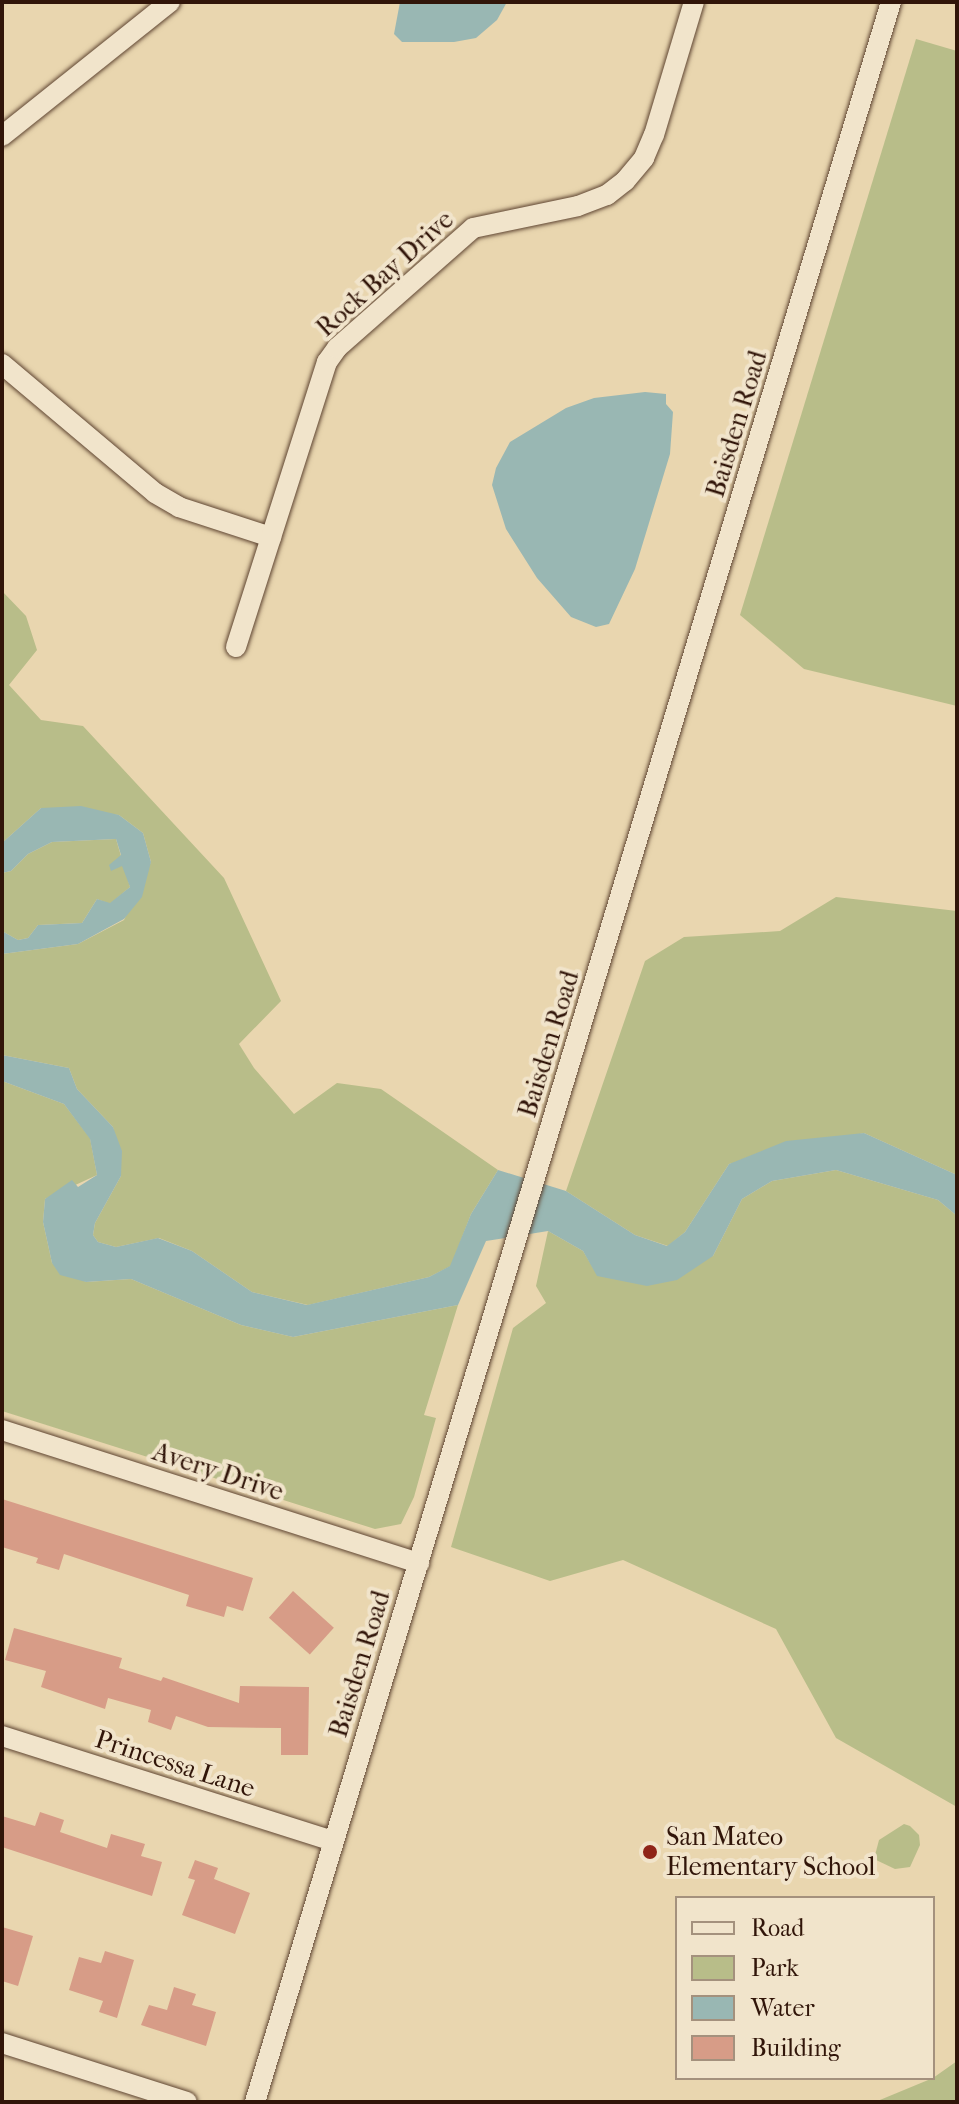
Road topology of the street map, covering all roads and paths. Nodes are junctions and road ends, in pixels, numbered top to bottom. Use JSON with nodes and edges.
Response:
{"nodes":[{"id":1,"x":170,"y":2,"type":"edge"},
{"id":2,"x":694,"y":2,"type":"edge"},
{"id":3,"x":891,"y":2,"type":"edge"},
{"id":4,"x":2,"y":136,"type":"edge"},
{"id":5,"x":2,"y":364,"type":"edge"},
{"id":6,"x":271,"y":537,"type":"junction"},
{"id":7,"x":236,"y":647,"type":"dead end"},
{"id":8,"x":2,"y":1430,"type":"edge"},
{"id":9,"x":419,"y":1563,"type":"junction"},
{"id":10,"x":2,"y":1736,"type":"edge"},
{"id":11,"x":333,"y":1841,"type":"junction"},
{"id":12,"x":2,"y":2043,"type":"edge"},
{"id":13,"x":187,"y":2102,"type":"edge"},
{"id":14,"x":255,"y":2102,"type":"edge"}],
"edges":[{"from":1,"to":4,"type":"street"},
{"from":2,"to":6,"type":"street","name":"Rock Bay Drive"},
{"from":3,"to":9,"type":"street","name":"Baisden Road"},
{"from":5,"to":6,"type":"street"},
{"from":6,"to":7,"type":"street","name":"Rock Bay Drive"},
{"from":8,"to":9,"type":"street","name":"Avery Drive"},
{"from":9,"to":11,"type":"street","name":"Baisden Road"},
{"from":10,"to":11,"type":"street","name":"Princessa Lane"},
{"from":11,"to":14,"type":"street","name":"Baisden Road"},
{"from":12,"to":13,"type":"street"}]}
